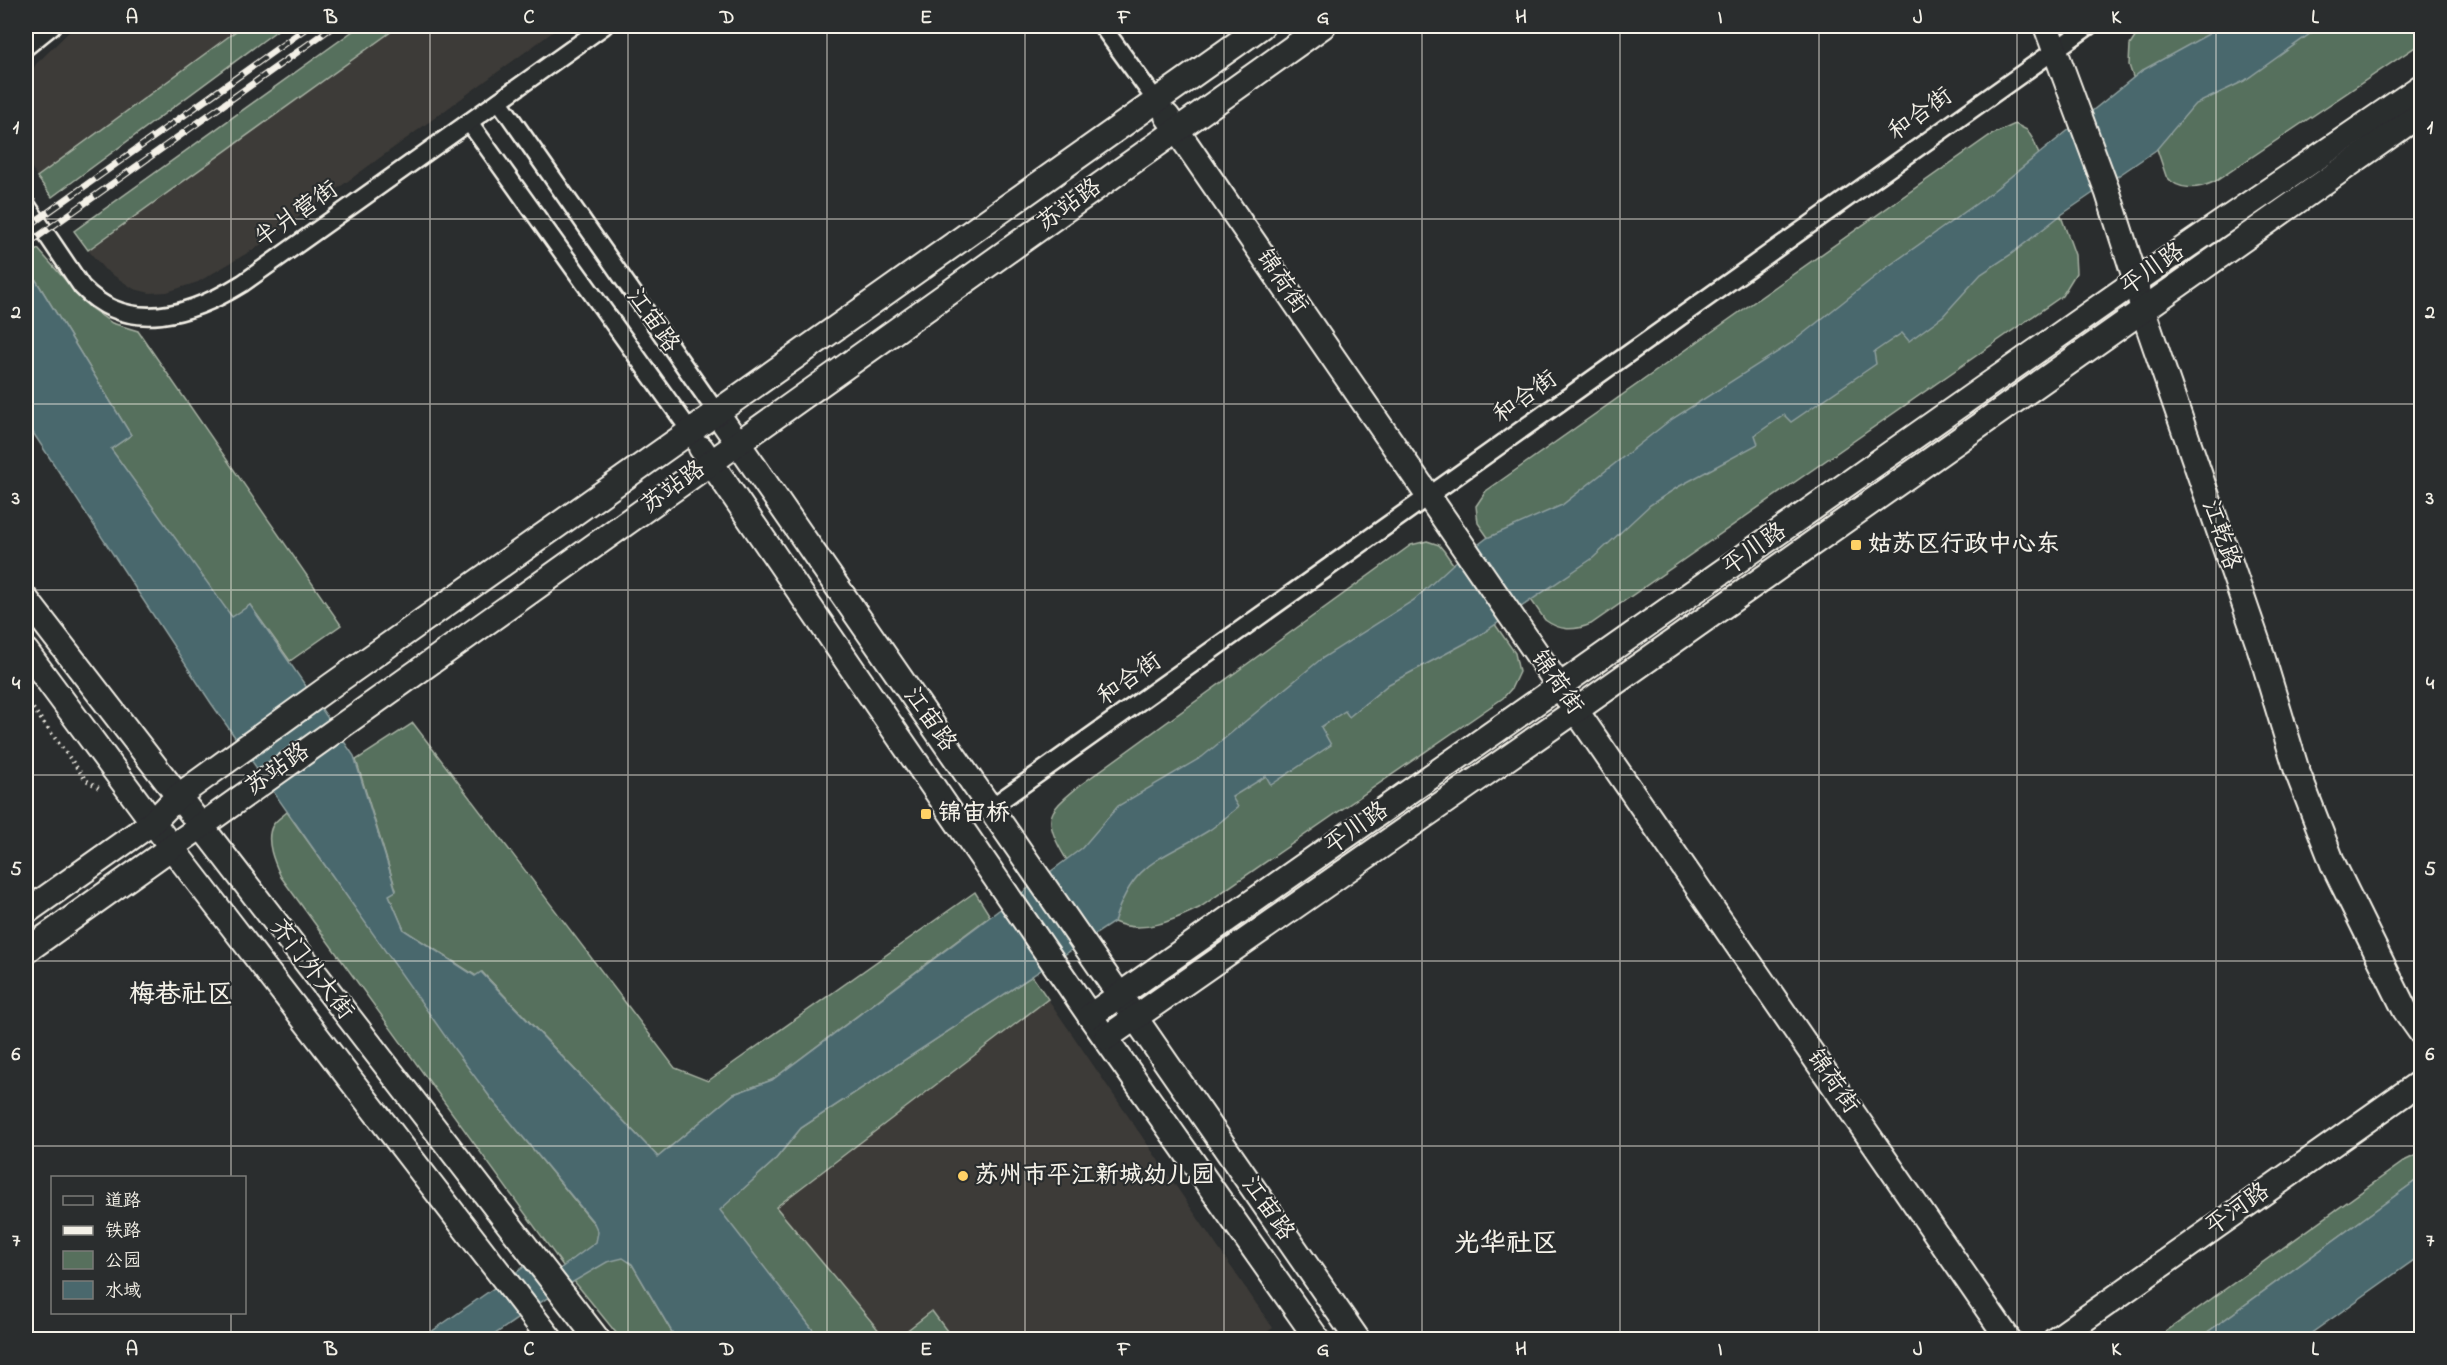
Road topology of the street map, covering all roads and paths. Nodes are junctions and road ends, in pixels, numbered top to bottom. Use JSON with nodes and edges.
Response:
{"nodes":[{"id":1,"x":52,"y":26,"type":"edge"},
{"id":2,"x":604,"y":26,"type":"edge"},
{"id":3,"x":1102,"y":26,"type":"edge"},
{"id":4,"x":1262,"y":26,"type":"edge"},
{"id":5,"x":1323,"y":26,"type":"edge"},
{"id":6,"x":2046,"y":26,"type":"edge"},
{"id":7,"x":2089,"y":26,"type":"edge"},
{"id":8,"x":26,"y":48,"type":"edge"},
{"id":9,"x":2056,"y":48,"type":"junction"},
{"id":10,"x":2421,"y":86,"type":"edge"},
{"id":11,"x":499,"y":101,"type":"junction"},
{"id":12,"x":1157,"y":102,"type":"junction"},
{"id":13,"x":2421,"y":113,"type":"edge"},
{"id":14,"x":470,"y":122,"type":"junction"},
{"id":15,"x":1176,"y":130,"type":"junction"},
{"id":16,"x":26,"y":204,"type":"edge"},
{"id":17,"x":2136,"y":281,"type":"junction"},
{"id":18,"x":2143,"y":311,"type":"junction"},
{"id":19,"x":717,"y":413,"type":"junction"},
{"id":20,"x":691,"y":432,"type":"junction"},
{"id":21,"x":738,"y":443,"type":"junction"},
{"id":22,"x":711,"y":462,"type":"junction"},
{"id":23,"x":1429,"y":498,"type":"junction"},
{"id":24,"x":26,"y":599,"type":"edge"},
{"id":25,"x":26,"y":651,"type":"edge"},
{"id":26,"x":1559,"y":687,"type":"junction"},
{"id":27,"x":1575,"y":711,"type":"junction"},
{"id":28,"x":177,"y":797,"type":"junction"},
{"id":29,"x":990,"y":808,"type":"junction"},
{"id":30,"x":153,"y":822,"type":"junction"},
{"id":31,"x":201,"y":827,"type":"junction"},
{"id":32,"x":172,"y":848,"type":"junction"},
{"id":33,"x":26,"y":912,"type":"edge"},
{"id":34,"x":26,"y":951,"type":"edge"},
{"id":35,"x":1118,"y":996,"type":"junction"},
{"id":36,"x":1090,"y":1016,"type":"junction"},
{"id":37,"x":1134,"y":1019,"type":"junction"},
{"id":38,"x":2421,"y":1034,"type":"edge"},
{"id":39,"x":1106,"y":1038,"type":"junction"},
{"id":40,"x":2421,"y":1081,"type":"edge"},
{"id":41,"x":547,"y":1334,"type":"edge"},
{"id":42,"x":598,"y":1340,"type":"edge"},
{"id":43,"x":1318,"y":1340,"type":"edge"},
{"id":44,"x":1358,"y":1340,"type":"edge"},
{"id":45,"x":2009,"y":1340,"type":"edge"},
{"id":46,"x":2055,"y":1340,"type":"edge"}],
"edges":[{"from":1,"to":8,"type":"street"},
{"from":2,"to":11,"type":"street","name":"半爿营街"},
{"from":3,"to":12,"type":"street","name":"锦荷街"},
{"from":4,"to":12,"type":"street","name":"苏站路"},
{"from":5,"to":15,"type":"street","name":"苏站路"},
{"from":6,"to":9,"type":"street","name":"江乾路"},
{"from":7,"to":9,"type":"street","name":"和合街"},
{"from":9,"to":17,"type":"street","name":"江乾路"},
{"from":9,"to":23,"type":"street","name":"和合街"},
{"from":10,"to":17,"type":"street","name":"平川路"},
{"from":11,"to":14,"type":"street","name":"半爿营街"},
{"from":11,"to":19,"type":"street","name":"江宙路"},
{"from":12,"to":15,"type":"street","name":"锦荷街"},
{"from":12,"to":19,"type":"street","name":"苏站路"},
{"from":13,"to":18,"type":"street","name":"平川路"},
{"from":14,"to":16,"type":"street","name":"半爿营街"},
{"from":14,"to":20,"type":"street","name":"江宙路"},
{"from":15,"to":21,"type":"street","name":"苏站路"},
{"from":15,"to":23,"type":"street","name":"锦荷街"},
{"from":17,"to":18,"type":"street","name":"江乾路"},
{"from":17,"to":26,"type":"street","name":"平川路"},
{"from":18,"to":27,"type":"street","name":"平川路"},
{"from":18,"to":38,"type":"street","name":"江乾路"},
{"from":19,"to":20,"type":"street","name":"苏站路"},
{"from":19,"to":21,"type":"street","name":"江宙路"},
{"from":20,"to":22,"type":"street","name":"江宙路"},
{"from":20,"to":28,"type":"street","name":"苏站路"},
{"from":21,"to":22,"type":"street","name":"苏站路"},
{"from":21,"to":29,"type":"street","name":"江宙路"},
{"from":22,"to":31,"type":"street","name":"苏站路"},
{"from":22,"to":36,"type":"street","name":"江宙路"},
{"from":23,"to":26,"type":"street","name":"锦荷街"},
{"from":23,"to":29,"type":"street","name":"和合街"},
{"from":24,"to":28,"type":"street","name":"齐门外大街"},
{"from":25,"to":30,"type":"street","name":"齐门外大街"},
{"from":26,"to":27,"type":"street","name":"锦荷街"},
{"from":26,"to":35,"type":"street","name":"平川路"},
{"from":27,"to":37,"type":"street","name":"平川路"},
{"from":27,"to":45,"type":"street","name":"锦荷街"},
{"from":28,"to":30,"type":"street","name":"苏站路"},
{"from":28,"to":31,"type":"street","name":"齐门外大街"},
{"from":29,"to":35,"type":"street","name":"江宙路"},
{"from":30,"to":32,"type":"street","name":"齐门外大街"},
{"from":30,"to":33,"type":"street","name":"苏站路"},
{"from":31,"to":32,"type":"street","name":"苏站路"},
{"from":31,"to":42,"type":"street","name":"齐门外大街"},
{"from":32,"to":34,"type":"street","name":"苏站路"},
{"from":32,"to":41,"type":"street","name":"齐门外大街"},
{"from":35,"to":36,"type":"street","name":"平川路"},
{"from":35,"to":37,"type":"street","name":"江宙路"},
{"from":36,"to":39,"type":"street","name":"江宙路"},
{"from":37,"to":39,"type":"street","name":"平川路"},
{"from":37,"to":44,"type":"street","name":"江宙路"},
{"from":39,"to":43,"type":"street","name":"江宙路"},
{"from":40,"to":46,"type":"street","name":"平河路"}]}
